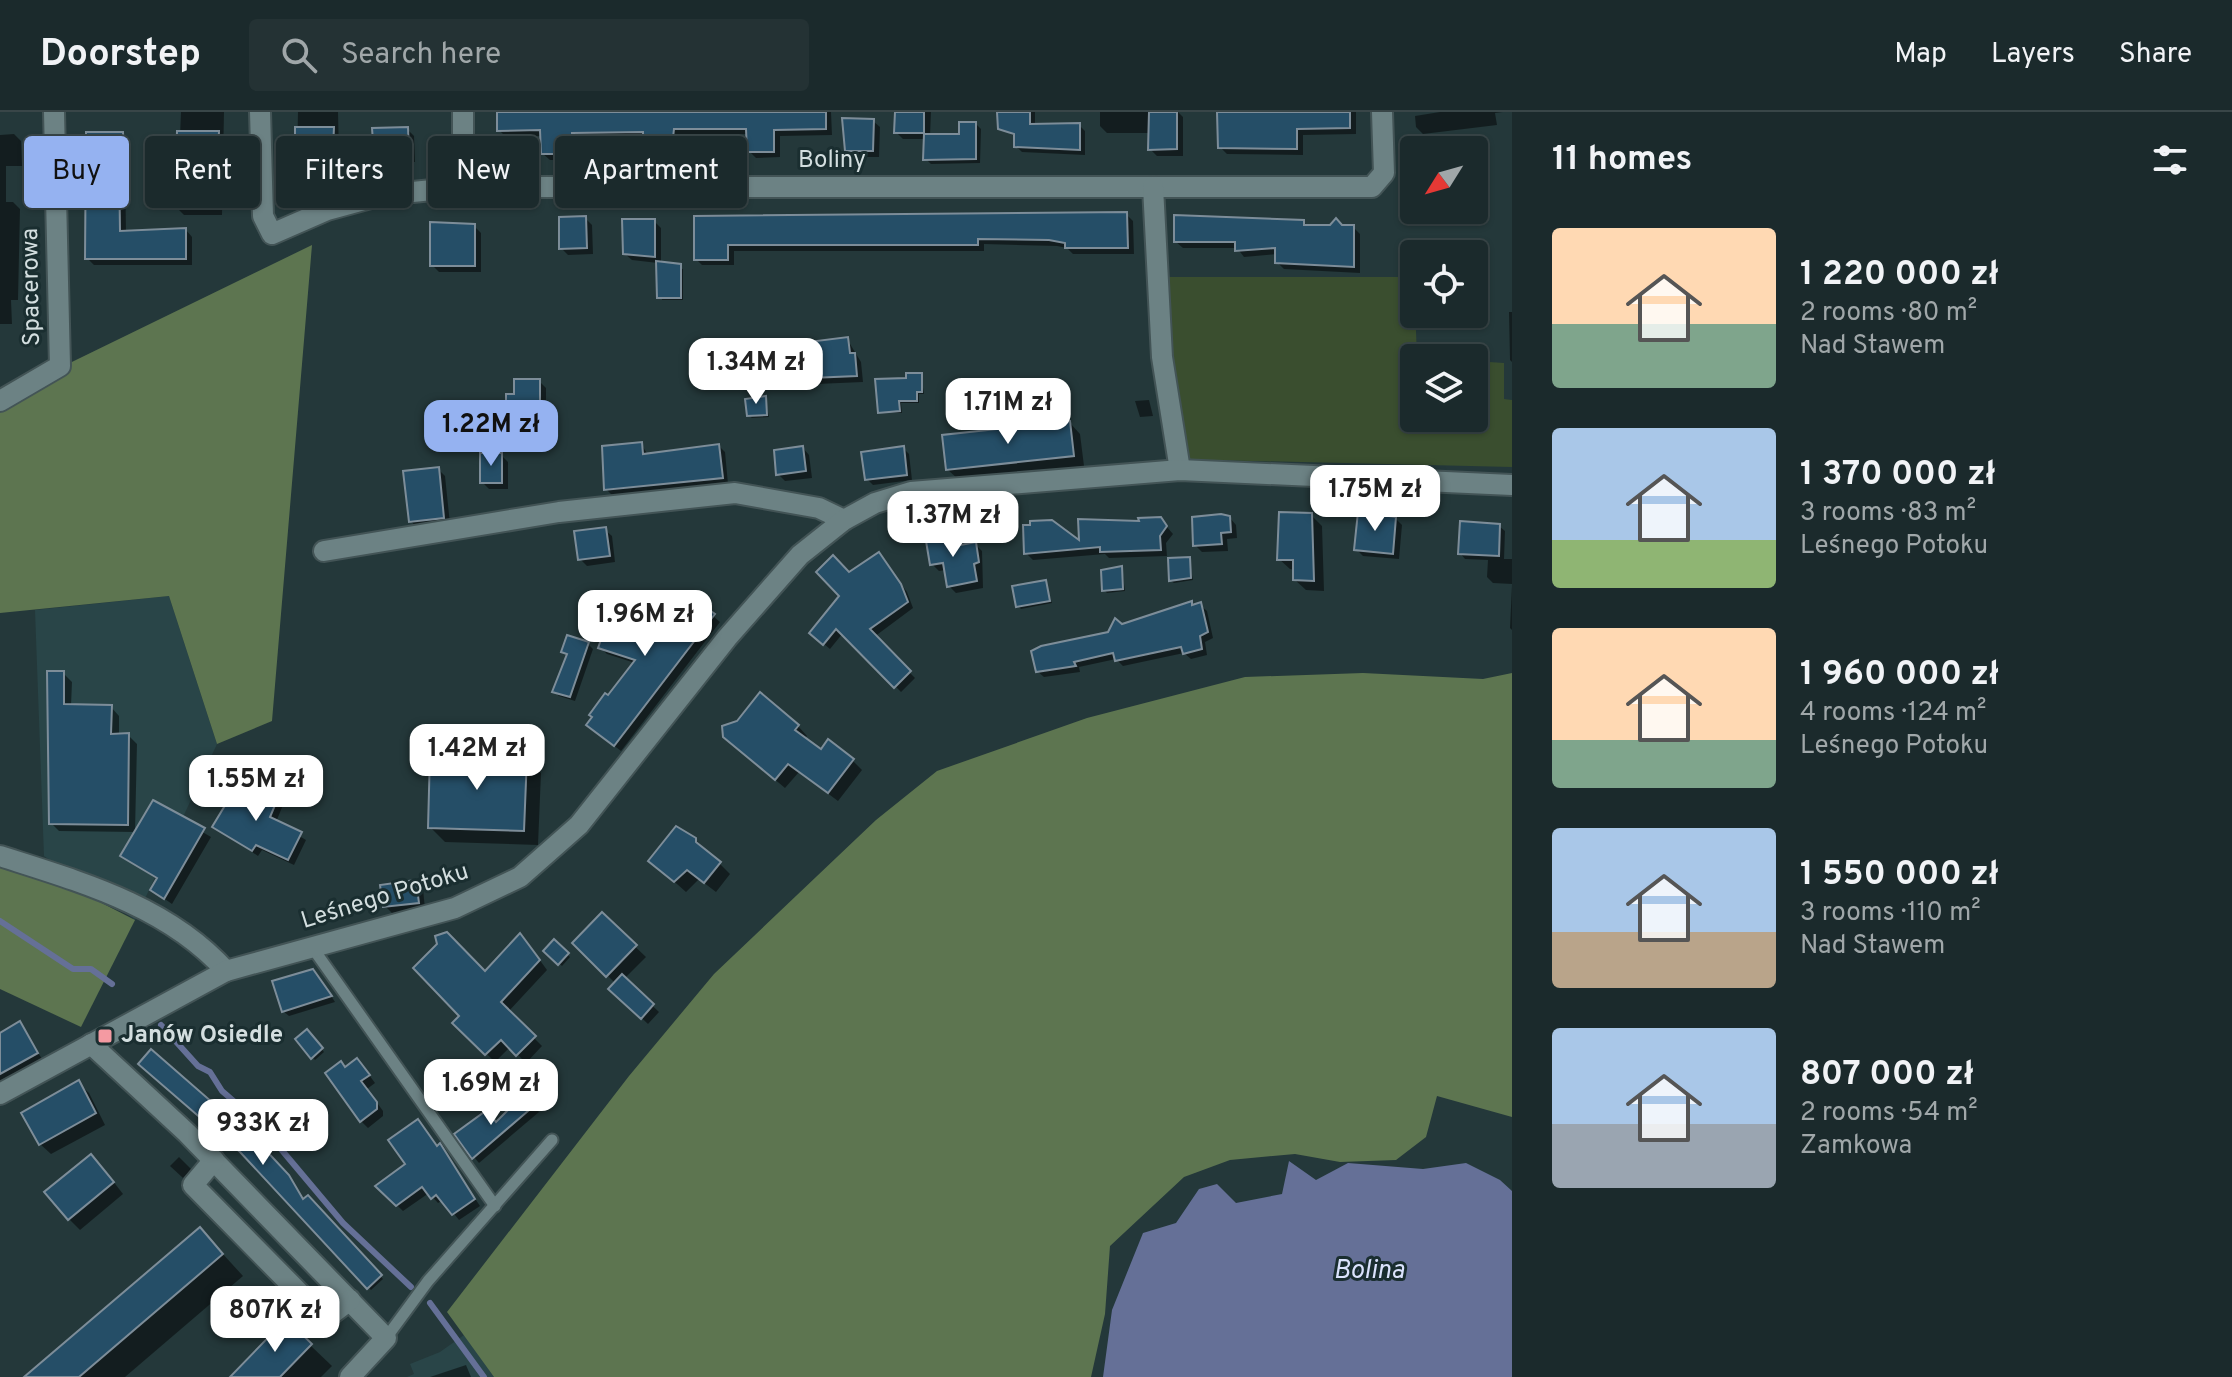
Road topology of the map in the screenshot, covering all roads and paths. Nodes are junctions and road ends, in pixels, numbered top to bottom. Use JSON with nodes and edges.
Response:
{"nodes":[{"id":1,"x":54,"y":112,"type":"edge"},
{"id":2,"x":260,"y":112,"type":"edge"},
{"id":3,"x":463,"y":112,"type":"edge"},
{"id":4,"x":1382,"y":112,"type":"edge"},
{"id":5,"x":463,"y":136,"type":"edge"},
{"id":6,"x":539,"y":187,"type":"edge"},
{"id":7,"x":1153,"y":187,"type":"junction"},
{"id":8,"x":428,"y":190,"type":"edge"},
{"id":9,"x":0,"y":401,"type":"edge"},
{"id":10,"x":1180,"y":470,"type":"junction"},
{"id":11,"x":1512,"y":485,"type":"edge"},
{"id":12,"x":844,"y":520,"type":"junction"},
{"id":13,"x":324,"y":551,"type":"dead end"},
{"id":14,"x":0,"y":856,"type":"edge"},
{"id":15,"x":312,"y":947,"type":"junction"},
{"id":16,"x":226,"y":971,"type":"junction"},
{"id":17,"x":91,"y":1044,"type":"junction"},
{"id":18,"x":0,"y":1094,"type":"edge"},
{"id":19,"x":552,"y":1140,"type":"dead end"},
{"id":20,"x":214,"y":1160,"type":"junction"},
{"id":21,"x":495,"y":1206,"type":"junction"},
{"id":22,"x":350,"y":1300,"type":"junction"},
{"id":23,"x":386,"y":1338,"type":"junction"},
{"id":24,"x":350,"y":1377,"type":"edge"}],
"edges":[{"from":1,"to":9,"type":"street","name":"Spacerowa"},
{"from":2,"to":8,"type":"street","name":"Boliny"},
{"from":3,"to":5,"type":"street"},
{"from":4,"to":7,"type":"street","name":"Boliny"},
{"from":6,"to":7,"type":"street","name":"Boliny"},
{"from":7,"to":10,"type":"street"},
{"from":10,"to":11,"type":"street","name":"Leśnego Potoku"},
{"from":10,"to":12,"type":"street","name":"Leśnego Potoku"},
{"from":12,"to":13,"type":"street"},
{"from":12,"to":15,"type":"street","name":"Leśnego Potoku"},
{"from":14,"to":16,"type":"street"},
{"from":15,"to":16,"type":"street","name":"Leśnego Potoku"},
{"from":15,"to":21,"type":"lane"},
{"from":16,"to":17,"type":"street","name":"Leśnego Potoku"},
{"from":17,"to":18,"type":"street","name":"Leśnego Potoku"},
{"from":17,"to":20,"type":"street"},
{"from":19,"to":21,"type":"lane"},
{"from":20,"to":22,"type":"street"},
{"from":20,"to":22,"type":"street"},
{"from":21,"to":23,"type":"lane"},
{"from":22,"to":23,"type":"street"},
{"from":23,"to":24,"type":"street"}]}
